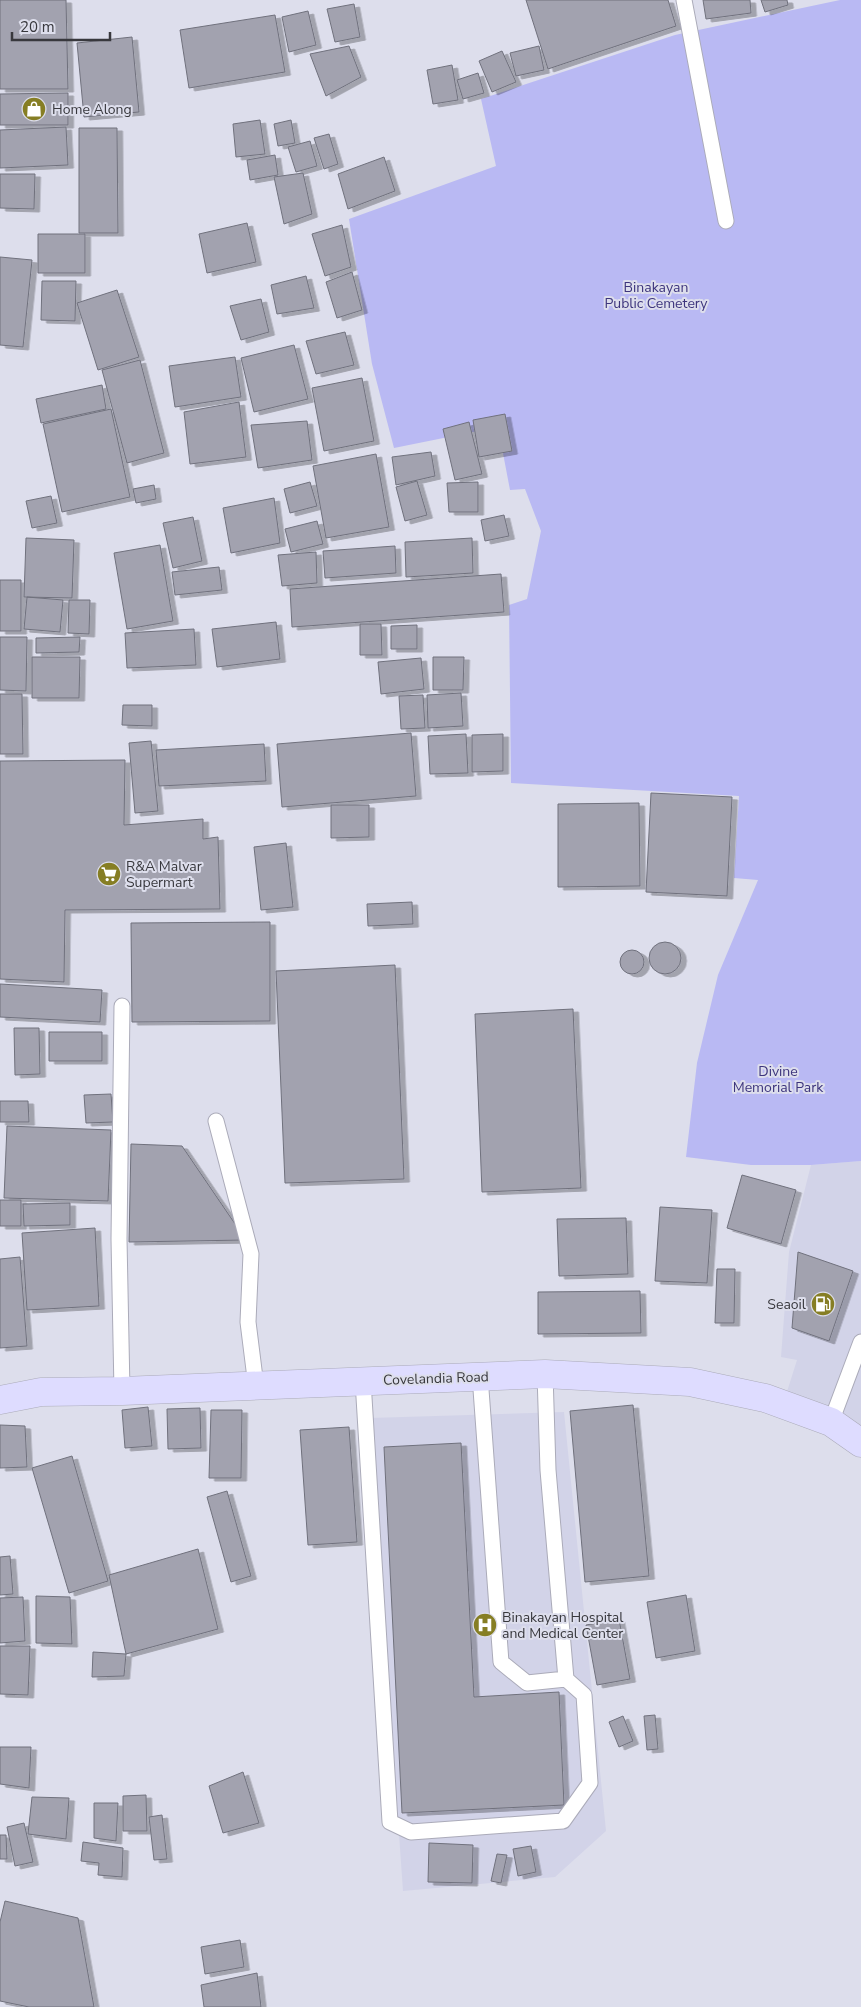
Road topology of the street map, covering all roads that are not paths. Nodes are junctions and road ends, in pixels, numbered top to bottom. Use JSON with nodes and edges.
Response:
{"nodes":[{"id":1,"x":684,"y":0,"type":"edge"},
{"id":2,"x":726,"y":221,"type":"dead end"},
{"id":3,"x":122,"y":1006,"type":"dead end"},
{"id":4,"x":216,"y":1121,"type":"dead end"},
{"id":5,"x":861,"y":1342,"type":"edge"},
{"id":6,"x":544,"y":1374,"type":"junction"},
{"id":7,"x":480,"y":1376,"type":"junction"},
{"id":8,"x":363,"y":1381,"type":"junction"},
{"id":9,"x":256,"y":1386,"type":"junction"},
{"id":10,"x":122,"y":1391,"type":"junction"},
{"id":11,"x":0,"y":1400,"type":"edge"},
{"id":12,"x":831,"y":1422,"type":"junction"},
{"id":13,"x":861,"y":1443,"type":"edge"},
{"id":14,"x":566,"y":1680,"type":"junction"}],
"edges":[{"from":1,"to":2,"type":"lane"},
{"from":3,"to":10,"type":"lane"},
{"from":4,"to":9,"type":"lane"},
{"from":5,"to":12,"type":"lane"},
{"from":6,"to":7,"type":"main road","name":"Covelandia Road"},
{"from":6,"to":12,"type":"main road","name":"Covelandia Road"},
{"from":6,"to":14,"type":"lane"},
{"from":7,"to":8,"type":"main road","name":"Covelandia Road"},
{"from":7,"to":14,"type":"lane"},
{"from":8,"to":9,"type":"main road","name":"Covelandia Road"},
{"from":8,"to":14,"type":"lane"},
{"from":9,"to":10,"type":"main road","name":"Covelandia Road"},
{"from":10,"to":11,"type":"main road","name":"Covelandia Road"},
{"from":12,"to":13,"type":"main road","name":"Covelandia Road"}]}
